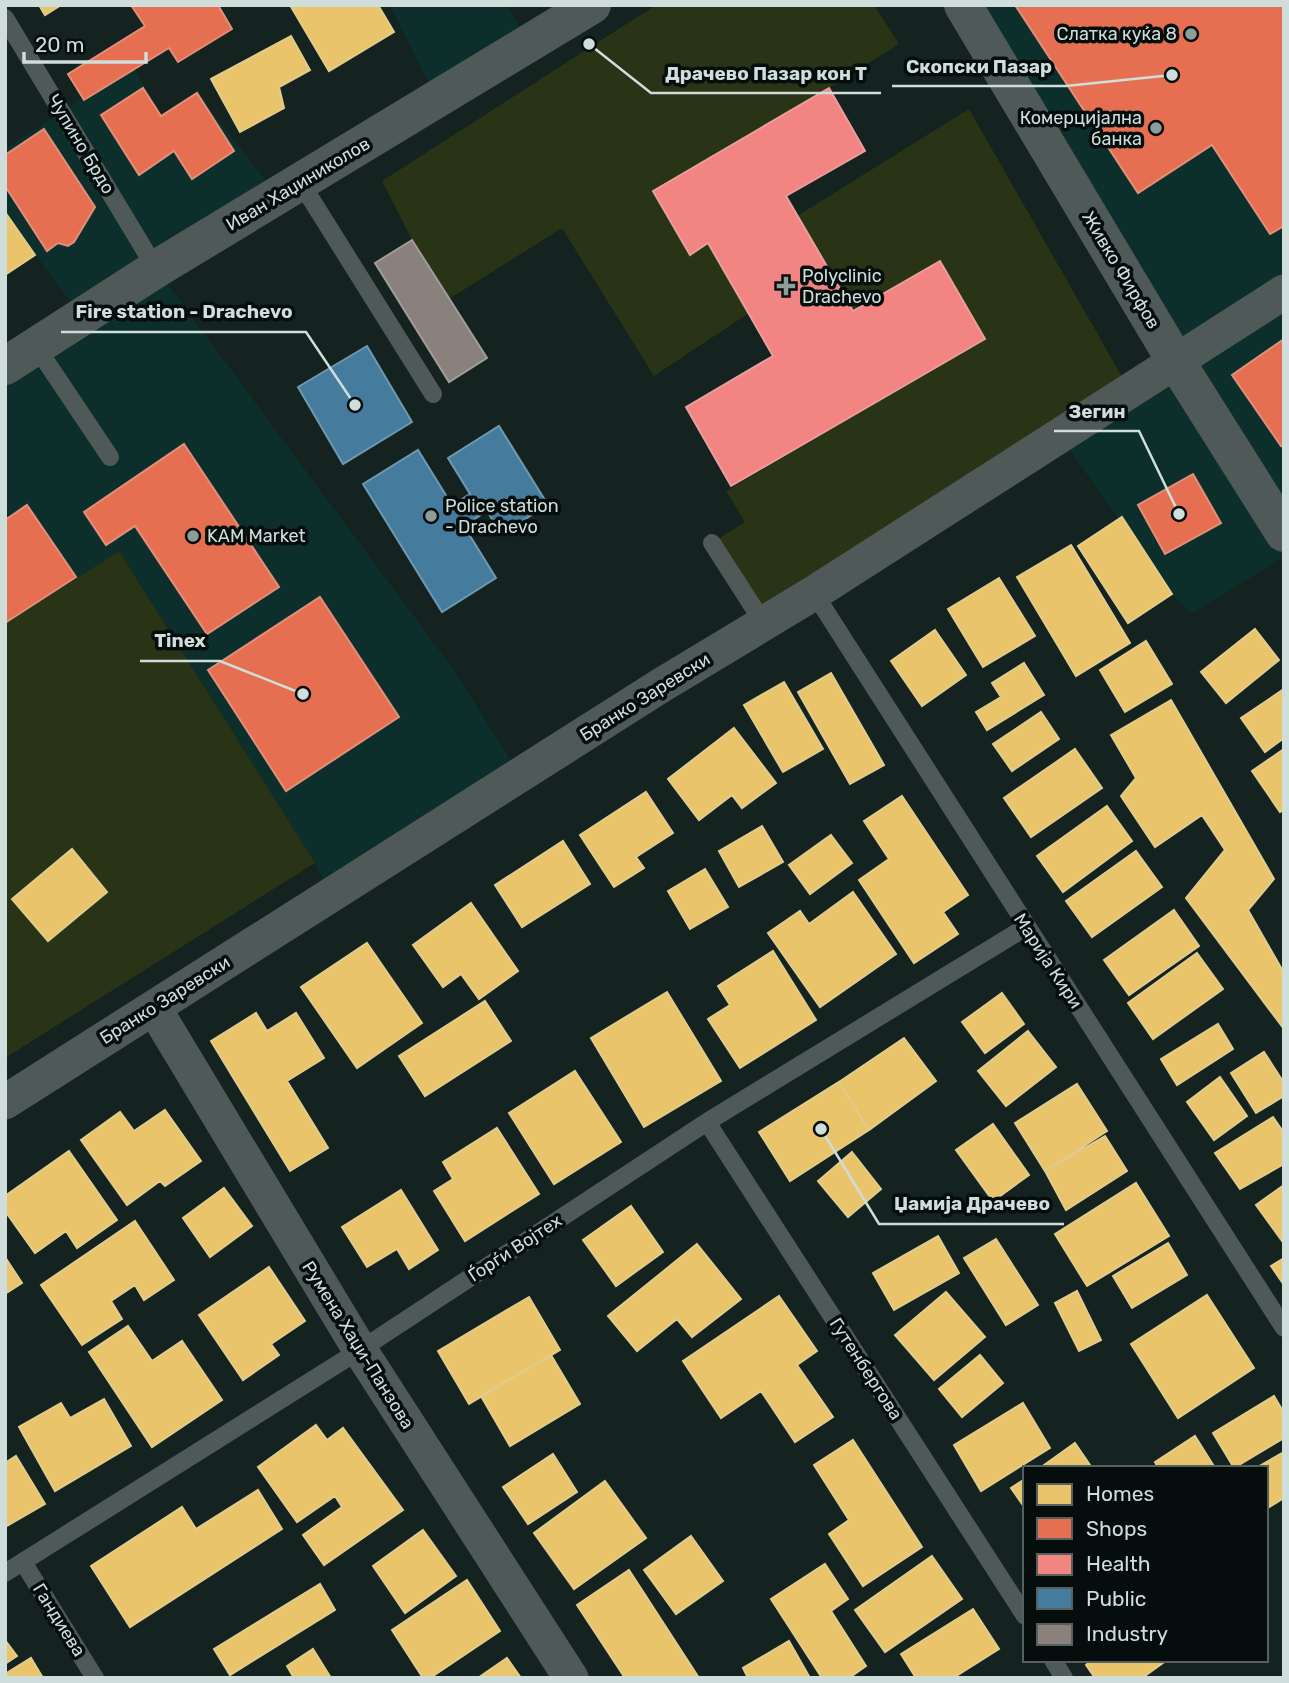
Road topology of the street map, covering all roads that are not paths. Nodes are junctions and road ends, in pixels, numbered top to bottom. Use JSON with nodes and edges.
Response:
{"nodes":[{"id":1,"x":592,"y":5,"type":"edge"},
{"id":2,"x":963,"y":5,"type":"edge"},
{"id":3,"x":5,"y":18,"type":"edge"},
{"id":4,"x":301,"y":183,"type":"junction"},
{"id":5,"x":156,"y":269,"type":"junction"},
{"id":6,"x":1284,"y":292,"type":"edge"},
{"id":7,"x":20,"y":356,"type":"edge"},
{"id":8,"x":1175,"y":360,"type":"junction"},
{"id":9,"x":433,"y":394,"type":"dead end"},
{"id":10,"x":110,"y":457,"type":"dead end"},
{"id":11,"x":1284,"y":533,"type":"edge"},
{"id":12,"x":712,"y":543,"type":"dead end"},
{"id":13,"x":814,"y":593,"type":"junction"},
{"id":14,"x":764,"y":624,"type":"junction"},
{"id":15,"x":1026,"y":927,"type":"junction"},
{"id":16,"x":154,"y":1008,"type":"junction"},
{"id":17,"x":5,"y":1102,"type":"edge"},
{"id":18,"x":707,"y":1122,"type":"junction"},
{"id":19,"x":1284,"y":1328,"type":"edge"},
{"id":20,"x":360,"y":1350,"type":"junction"},
{"id":21,"x":23,"y":1562,"type":"junction"},
{"id":22,"x":5,"y":1573,"type":"edge"},
{"id":23,"x":1023,"y":1613,"type":"edge"},
{"id":24,"x":1054,"y":1662,"type":"edge"},
{"id":25,"x":95,"y":1678,"type":"edge"},
{"id":26,"x":571,"y":1678,"type":"edge"},
{"id":27,"x":1064,"y":1678,"type":"edge"}],
"edges":[{"from":1,"to":4,"type":"street","name":"Иван Хаџиниколов"},
{"from":2,"to":8,"type":"street","name":"Живко Фирфов"},
{"from":3,"to":5,"type":"lane","name":"Чупино Брдо"},
{"from":4,"to":5,"type":"street","name":"Иван Хаџиниколов"},
{"from":4,"to":9,"type":"lane"},
{"from":5,"to":7,"type":"street","name":"Иван Хаџиниколов"},
{"from":6,"to":8,"type":"street","name":"Бранко Заревски"},
{"from":7,"to":10,"type":"lane"},
{"from":8,"to":11,"type":"street","name":"Живко Фирфов"},
{"from":8,"to":13,"type":"street","name":"Бранко Заревски"},
{"from":12,"to":14,"type":"lane"},
{"from":13,"to":14,"type":"street","name":"Бранко Заревски"},
{"from":13,"to":15,"type":"lane","name":"Марија Кири"},
{"from":14,"to":16,"type":"street","name":"Бранко Заревски"},
{"from":15,"to":18,"type":"lane","name":"Ѓорѓи Војтех"},
{"from":15,"to":19,"type":"lane","name":"Марија Кири"},
{"from":16,"to":17,"type":"street","name":"Бранко Заревски"},
{"from":16,"to":20,"type":"street","name":"Румена Хаџи-Панзова"},
{"from":18,"to":20,"type":"lane","name":"Ѓорѓи Војтех"},
{"from":18,"to":23,"type":"lane","name":"Гутенбергова"},
{"from":20,"to":21,"type":"lane","name":"Ѓорѓи Војтех"},
{"from":20,"to":26,"type":"street","name":"Румена Хаџи-Панзова"},
{"from":21,"to":22,"type":"lane","name":"Ѓорѓи Војтех"},
{"from":21,"to":25,"type":"lane","name":"Гандиева"},
{"from":24,"to":27,"type":"lane"}]}
